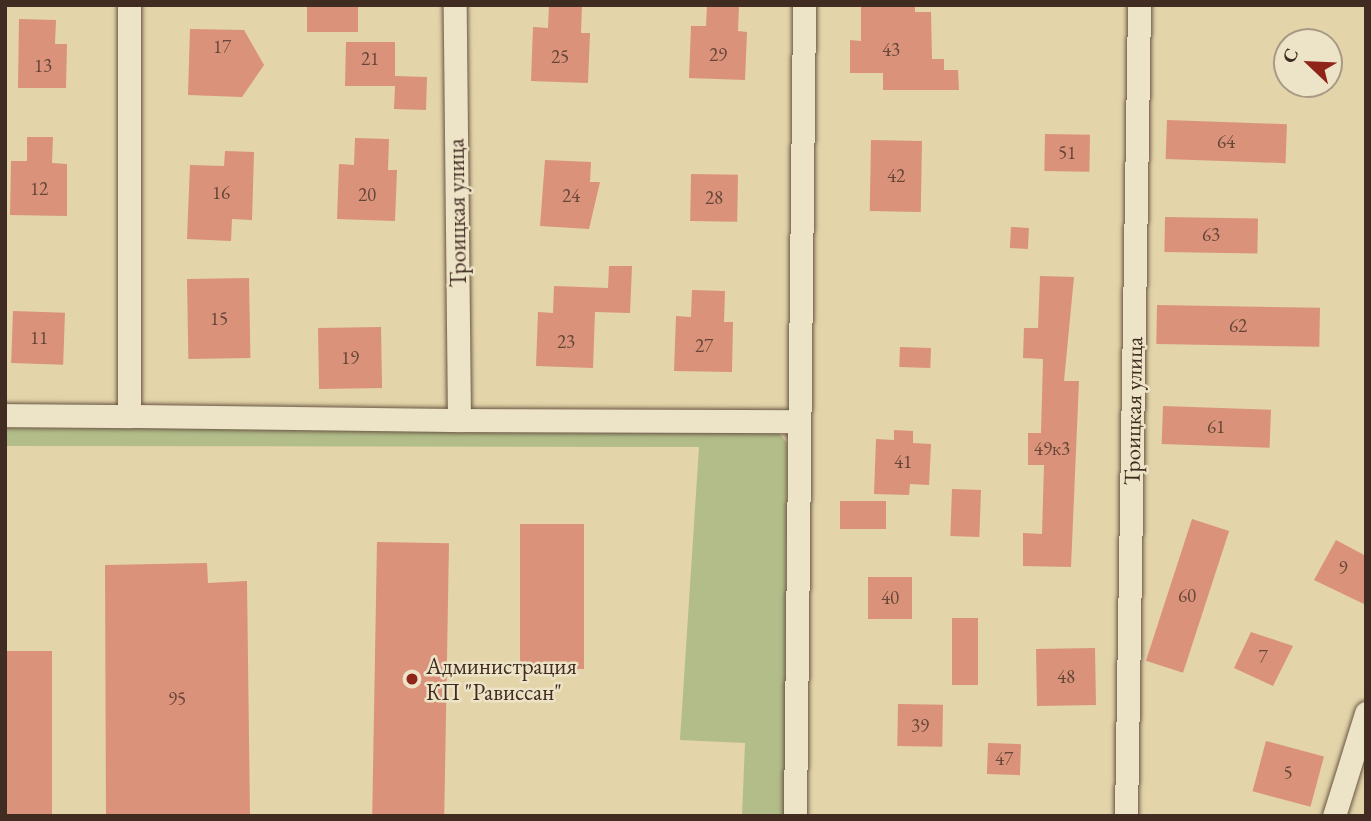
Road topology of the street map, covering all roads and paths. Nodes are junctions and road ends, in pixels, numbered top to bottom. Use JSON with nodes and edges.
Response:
{"nodes":[{"id":1,"x":129,"y":5,"type":"edge"},
{"id":2,"x":455,"y":5,"type":"edge"},
{"id":3,"x":804,"y":5,"type":"edge"},
{"id":4,"x":1139,"y":5,"type":"edge"},
{"id":5,"x":5,"y":415,"type":"edge"},
{"id":6,"x":129,"y":416,"type":"junction"},
{"id":7,"x":459,"y":420,"type":"junction"},
{"id":8,"x":797,"y":421,"type":"junction"},
{"id":9,"x":1366,"y":713,"type":"edge"},
{"id":10,"x":795,"y":816,"type":"edge"},
{"id":11,"x":1126,"y":816,"type":"edge"},
{"id":12,"x":1334,"y":816,"type":"edge"}],
"edges":[{"from":1,"to":6,"type":"street"},
{"from":2,"to":7,"type":"street","name":"Троицкая улица"},
{"from":3,"to":8,"type":"street"},
{"from":4,"to":11,"type":"street","name":"Троицкая улица"},
{"from":5,"to":6,"type":"street"},
{"from":6,"to":7,"type":"street"},
{"from":7,"to":8,"type":"street"},
{"from":8,"to":10,"type":"street"},
{"from":9,"to":12,"type":"street"}]}
